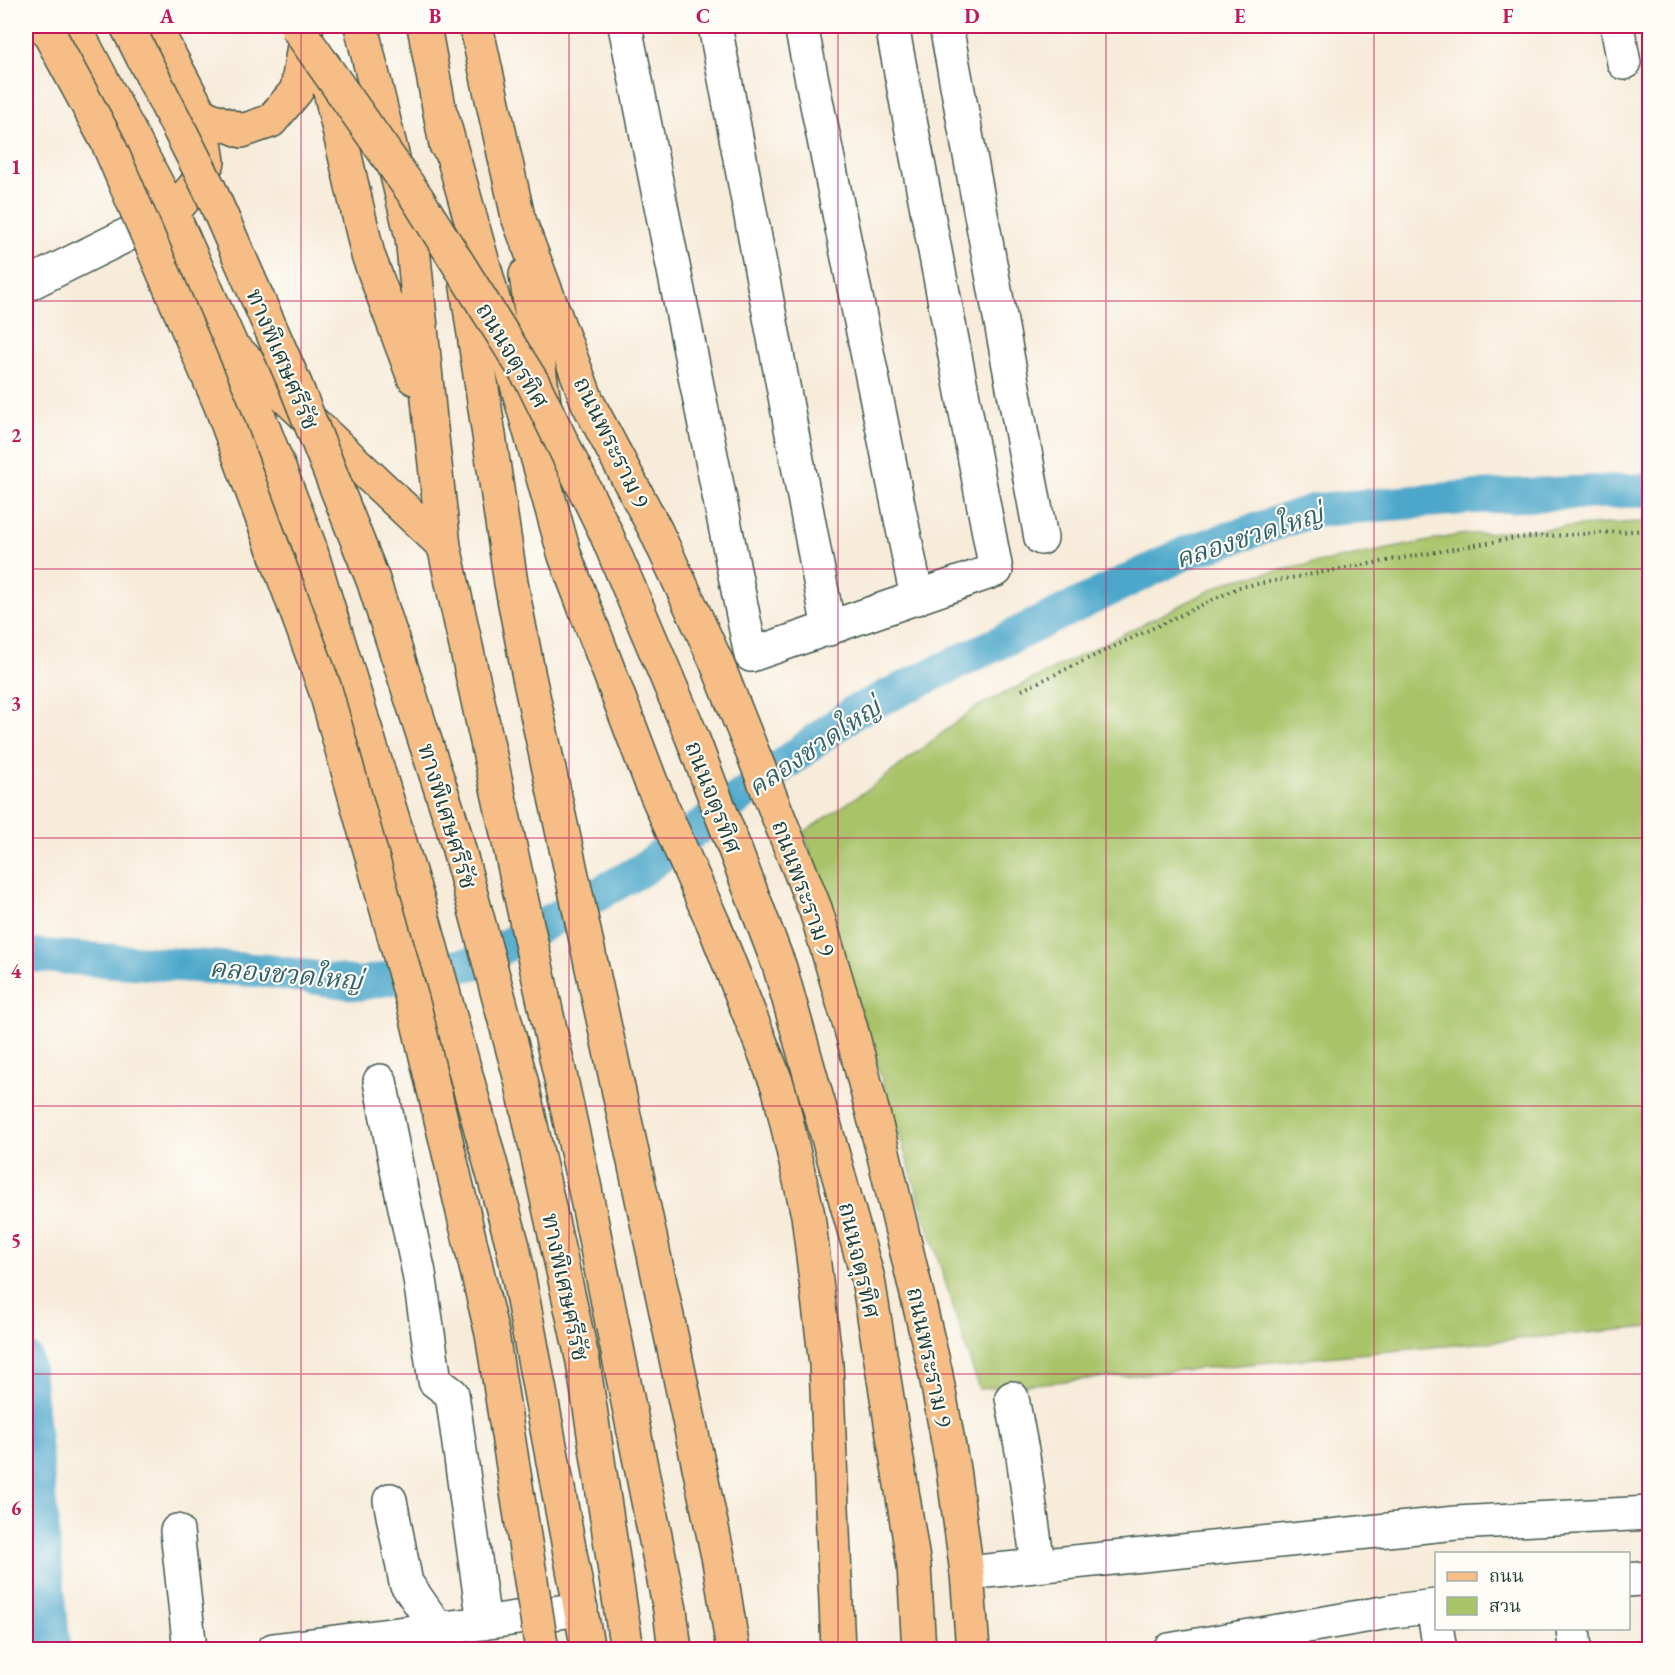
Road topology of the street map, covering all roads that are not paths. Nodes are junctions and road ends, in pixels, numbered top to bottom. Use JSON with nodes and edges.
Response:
{"nodes":[{"id":1,"x":45,"y":26,"type":"edge"},
{"id":2,"x":74,"y":26,"type":"edge"},
{"id":3,"x":127,"y":26,"type":"edge"},
{"id":4,"x":154,"y":26,"type":"edge"},
{"id":5,"x":296,"y":26,"type":"edge"},
{"id":6,"x":307,"y":26,"type":"edge"},
{"id":7,"x":315,"y":26,"type":"edge"},
{"id":8,"x":361,"y":26,"type":"edge"},
{"id":9,"x":424,"y":26,"type":"edge"},
{"id":10,"x":476,"y":26,"type":"edge"},
{"id":11,"x":625,"y":26,"type":"edge"},
{"id":12,"x":715,"y":26,"type":"edge"},
{"id":13,"x":801,"y":26,"type":"edge"},
{"id":14,"x":892,"y":26,"type":"edge"},
{"id":15,"x":946,"y":26,"type":"edge"},
{"id":16,"x":1617,"y":26,"type":"edge"},
{"id":17,"x":1624,"y":63,"type":"dead end"},
{"id":18,"x":201,"y":115,"type":"junction"},
{"id":19,"x":442,"y":117,"type":"junction"},
{"id":20,"x":172,"y":213,"type":"junction"},
{"id":21,"x":518,"y":217,"type":"junction"},
{"id":22,"x":26,"y":285,"type":"edge"},
{"id":23,"x":231,"y":345,"type":"junction"},
{"id":24,"x":430,"y":419,"type":"junction"},
{"id":25,"x":1041,"y":538,"type":"dead end"},
{"id":26,"x":444,"y":546,"type":"junction"},
{"id":27,"x":565,"y":556,"type":"junction"},
{"id":28,"x":917,"y":598,"type":"junction"},
{"id":29,"x":829,"y":629,"type":"junction"},
{"id":30,"x":380,"y":1081,"type":"dead end"},
{"id":31,"x":1012,"y":1398,"type":"dead end"},
{"id":32,"x":390,"y":1500,"type":"dead end"},
{"id":33,"x":1650,"y":1513,"type":"edge"},
{"id":34,"x":177,"y":1531,"type":"dead end"},
{"id":35,"x":1038,"y":1565,"type":"junction"},
{"id":36,"x":967,"y":1573,"type":"junction"},
{"id":37,"x":1650,"y":1578,"type":"edge"},
{"id":38,"x":1630,"y":1580,"type":"edge"},
{"id":39,"x":1435,"y":1606,"type":"edge"},
{"id":40,"x":581,"y":1609,"type":"junction"},
{"id":41,"x":484,"y":1623,"type":"junction"},
{"id":42,"x":438,"y":1629,"type":"junction"},
{"id":43,"x":1438,"y":1630,"type":"edge"},
{"id":44,"x":1573,"y":1630,"type":"edge"},
{"id":45,"x":190,"y":1650,"type":"edge"},
{"id":46,"x":273,"y":1650,"type":"edge"},
{"id":47,"x":542,"y":1650,"type":"edge"},
{"id":48,"x":588,"y":1650,"type":"edge"},
{"id":49,"x":627,"y":1650,"type":"edge"},
{"id":50,"x":675,"y":1650,"type":"edge"},
{"id":51,"x":733,"y":1650,"type":"edge"},
{"id":52,"x":838,"y":1650,"type":"edge"},
{"id":53,"x":919,"y":1650,"type":"edge"},
{"id":54,"x":973,"y":1650,"type":"edge"},
{"id":55,"x":1169,"y":1650,"type":"edge"},
{"id":56,"x":1440,"y":1650,"type":"edge"},
{"id":57,"x":1575,"y":1650,"type":"edge"}],
"edges":[{"from":1,"to":47,"type":"main road","bridge":true},
{"from":2,"to":20,"type":"main road"},
{"from":3,"to":49,"type":"main road","name":"ทางพิเศษศรีรัช","bridge":true},
{"from":4,"to":18,"type":"main road"},
{"from":5,"to":53,"type":"main road","name":"ถนนจตุรทิศ","bridge":true},
{"from":6,"to":18,"type":"main road"},
{"from":7,"to":24,"type":"main road"},
{"from":8,"to":24,"type":"main road"},
{"from":9,"to":19,"type":"main road"},
{"from":10,"to":21,"type":"main road","name":"ถนนพระราม 9"},
{"from":11,"to":29,"type":"street"},
{"from":12,"to":29,"type":"street"},
{"from":13,"to":28,"type":"street"},
{"from":14,"to":28,"type":"street"},
{"from":15,"to":25,"type":"street"},
{"from":16,"to":17,"type":"street"},
{"from":18,"to":20,"type":"main road"},
{"from":19,"to":27,"type":"main road"},
{"from":19,"to":51,"type":"main road"},
{"from":20,"to":22,"type":"street"},
{"from":20,"to":23,"type":"main road"},
{"from":21,"to":27,"type":"main road"},
{"from":21,"to":36,"type":"main road","name":"ถนนพระราม 9"},
{"from":23,"to":26,"type":"main road"},
{"from":23,"to":40,"type":"main road"},
{"from":24,"to":26,"type":"main road"},
{"from":26,"to":50,"type":"main road"},
{"from":27,"to":52,"type":"main road"},
{"from":28,"to":29,"type":"street"},
{"from":30,"to":41,"type":"street"},
{"from":31,"to":35,"type":"street"},
{"from":32,"to":42,"type":"street"},
{"from":33,"to":35,"type":"street"},
{"from":34,"to":45,"type":"street"},
{"from":35,"to":36,"type":"street"},
{"from":36,"to":54,"type":"main road","name":"ถนนพระราม 9"},
{"from":37,"to":38,"type":"street"},
{"from":39,"to":55,"type":"street"},
{"from":40,"to":41,"type":"street"},
{"from":40,"to":48,"type":"main road"},
{"from":41,"to":42,"type":"street"},
{"from":42,"to":46,"type":"street"},
{"from":43,"to":56,"type":"street"},
{"from":44,"to":57,"type":"street"}]}
